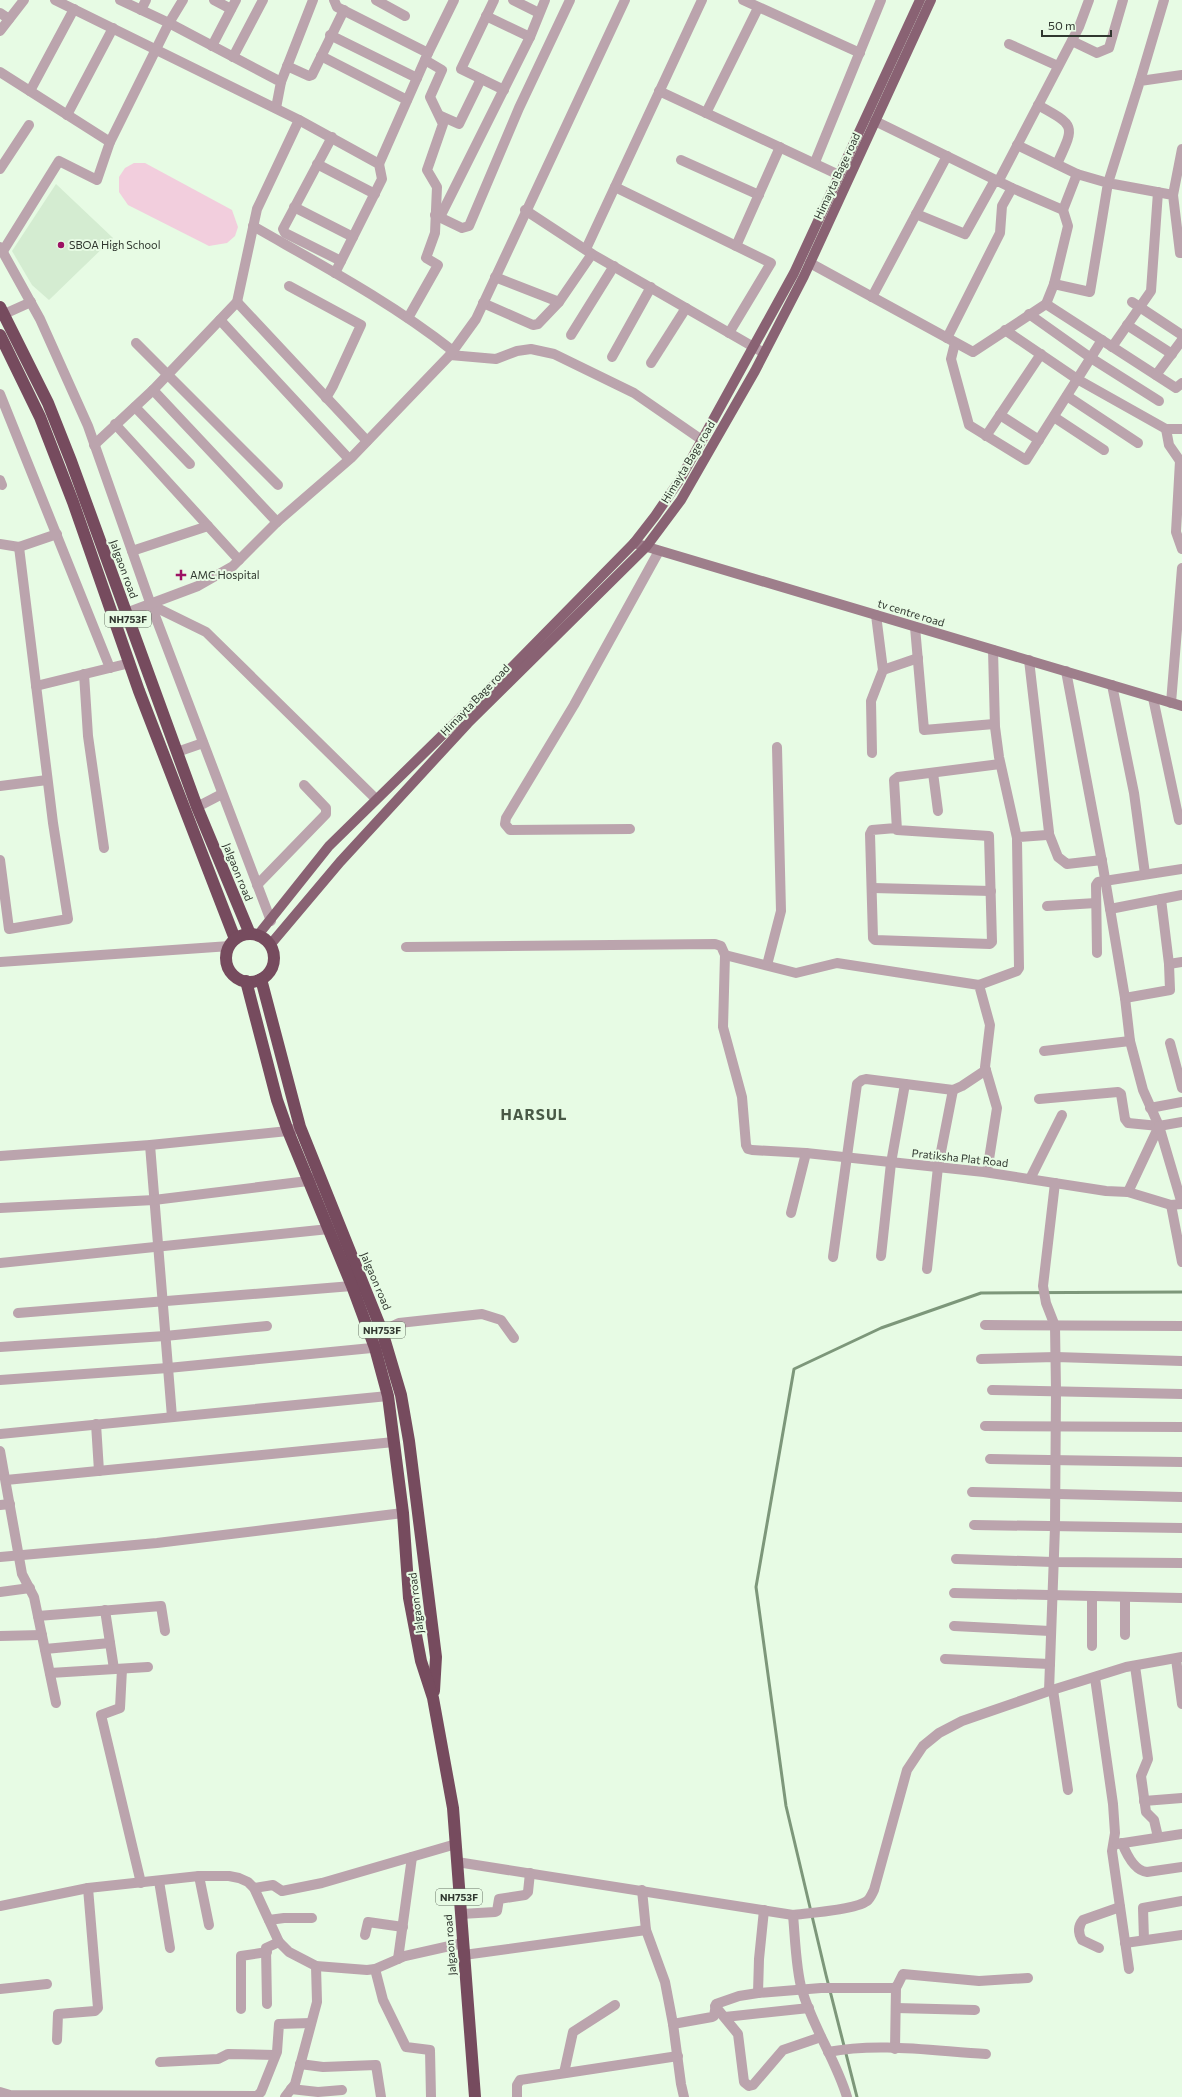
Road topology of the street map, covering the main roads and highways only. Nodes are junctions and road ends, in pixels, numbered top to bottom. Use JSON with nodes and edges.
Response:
{"nodes":[{"id":1,"x":920,"y":0,"type":"edge"},
{"id":2,"x":931,"y":0,"type":"edge"},
{"id":3,"x":1,"y":313,"type":"edge"},
{"id":4,"x":0,"y":335,"type":"edge"},
{"id":5,"x":634,"y":543,"type":"junction"},
{"id":6,"x":646,"y":546,"type":"junction"},
{"id":7,"x":1182,"y":706,"type":"edge"},
{"id":8,"x":254,"y":935,"type":"junction"},
{"id":9,"x":232,"y":942,"type":"junction"},
{"id":10,"x":270,"y":945,"type":"junction"},
{"id":11,"x":261,"y":979,"type":"junction"},
{"id":12,"x":246,"y":981,"type":"junction"},
{"id":13,"x":313,"y":1179,"type":"junction"},
{"id":14,"x":380,"y":1347,"type":"junction"},
{"id":15,"x":433,"y":1698,"type":"junction"},
{"id":16,"x":475,"y":2097,"type":"edge"}],
"edges":[{"from":1,"to":5,"type":"main road"},
{"from":2,"to":6,"type":"main road","name":"Himayta Bage road"},
{"from":3,"to":8,"type":"highway","name":"Jalgaon road","number":"NH753F"},
{"from":4,"to":9,"type":"highway","number":"NH753F"},
{"from":5,"to":6,"type":"main road","name":"tv centre road"},
{"from":5,"to":8,"type":"main road"},
{"from":6,"to":7,"type":"main road","name":"tv centre road"},
{"from":6,"to":10,"type":"main road","name":"Himayta Bage road"},
{"from":8,"to":9,"type":"highway"},
{"from":8,"to":10,"type":"highway"},
{"from":9,"to":12,"type":"highway"},
{"from":10,"to":11,"type":"highway"},
{"from":11,"to":12,"type":"highway"},
{"from":11,"to":13,"type":"highway","name":"Jalgaon road","number":"NH753F"},
{"from":12,"to":13,"type":"highway","name":"Jalgaon road","number":"NH753F"},
{"from":13,"to":14,"type":"highway","name":"Jalgaon road","number":"NH753F"},
{"from":13,"to":14,"type":"highway","name":"Jalgaon road","number":"NH753F"},
{"from":14,"to":15,"type":"highway","name":"Jalgaon road","number":"NH753F"},
{"from":14,"to":15,"type":"highway","name":"Jalgaon road","number":"NH753F"},
{"from":15,"to":16,"type":"highway","name":"Jalgaon road","number":"NH753F"}]}
